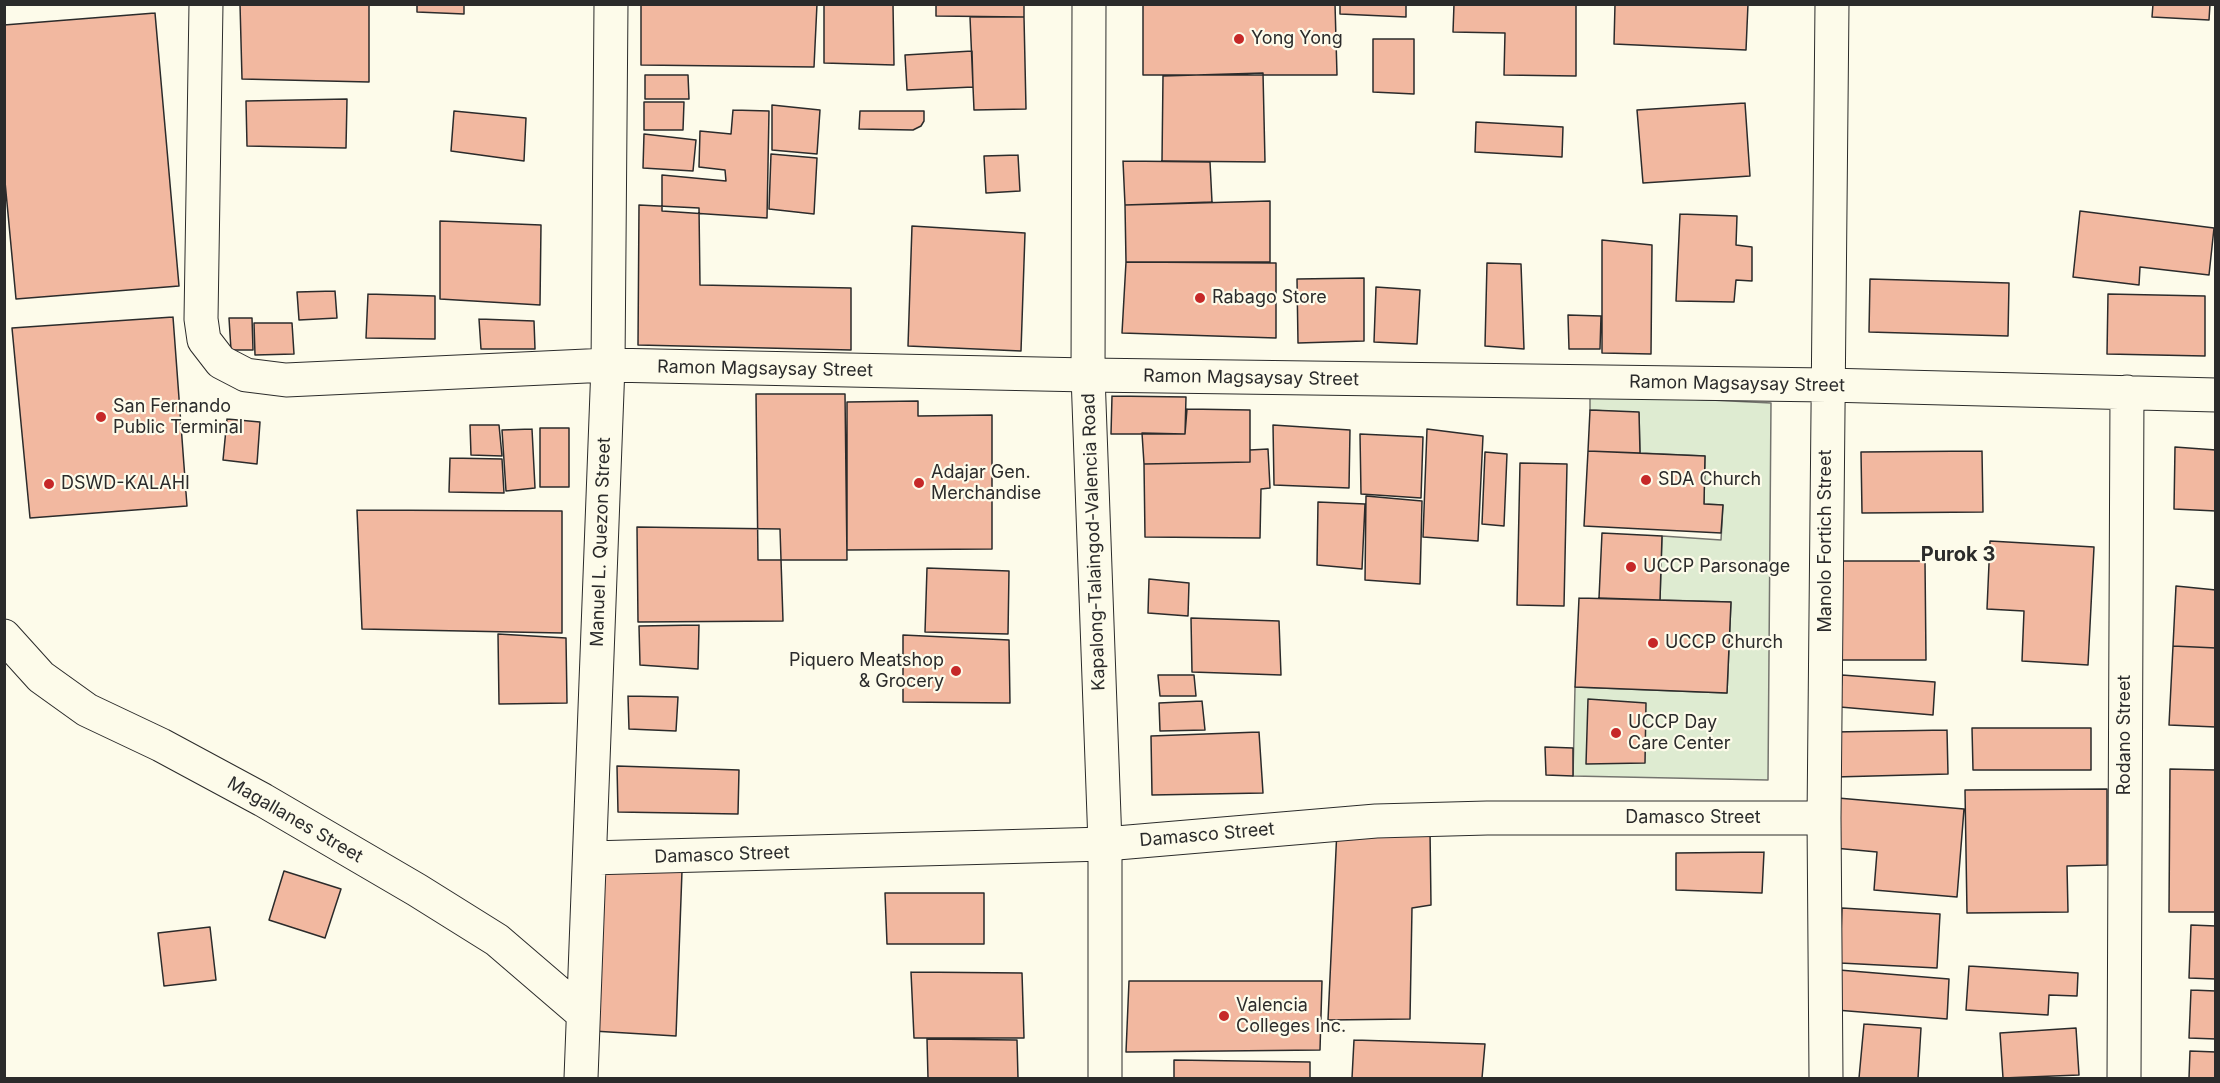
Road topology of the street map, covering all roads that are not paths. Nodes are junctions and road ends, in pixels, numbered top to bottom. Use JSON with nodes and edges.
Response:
{"nodes":[{"id":1,"x":206,"y":4,"type":"edge"},
{"id":2,"x":611,"y":4,"type":"edge"},
{"id":3,"x":1089,"y":4,"type":"edge"},
{"id":4,"x":1832,"y":4,"type":"edge"},
{"id":5,"x":608,"y":365,"type":"junction"},
{"id":6,"x":1088,"y":375,"type":"junction"},
{"id":7,"x":1827,"y":385,"type":"junction"},
{"id":8,"x":2127,"y":392,"type":"junction"},
{"id":9,"x":2216,"y":395,"type":"edge"},
{"id":10,"x":4,"y":636,"type":"edge"},
{"id":11,"x":1824,"y":818,"type":"junction"},
{"id":12,"x":1105,"y":844,"type":"junction"},
{"id":13,"x":590,"y":858,"type":"junction"},
{"id":14,"x":582,"y":1013,"type":"junction"},
{"id":15,"x":581,"y":1078,"type":"edge"},
{"id":16,"x":1105,"y":1078,"type":"edge"},
{"id":17,"x":1826,"y":1078,"type":"edge"},
{"id":18,"x":2124,"y":1078,"type":"edge"}],
"edges":[{"from":1,"to":5,"type":"main road","name":"Ramon Magsaysay Street"},
{"from":2,"to":5,"type":"main road","name":"Manuel L. Quezon Street"},
{"from":3,"to":6,"type":"main road","name":"Kapalong-Talaingod-Valencia Road"},
{"from":4,"to":7,"type":"main road","name":"Manolo Fortich Street"},
{"from":5,"to":6,"type":"main road","name":"Ramon Magsaysay Street"},
{"from":5,"to":13,"type":"main road","name":"Manuel L. Quezon Street"},
{"from":6,"to":7,"type":"main road","name":"Ramon Magsaysay Street"},
{"from":6,"to":12,"type":"main road","name":"Kapalong-Talaingod-Valencia Road"},
{"from":7,"to":8,"type":"main road","name":"Ramon Magsaysay Street"},
{"from":7,"to":11,"type":"main road","name":"Manolo Fortich Street"},
{"from":8,"to":9,"type":"main road","name":"Ramon Magsaysay Street"},
{"from":8,"to":18,"type":"main road","name":"Rodano Street"},
{"from":10,"to":14,"type":"main road","name":"Magallanes Street"},
{"from":11,"to":12,"type":"main road","name":"Damasco Street"},
{"from":11,"to":17,"type":"main road","name":"Manolo Fortich Street"},
{"from":12,"to":13,"type":"main road","name":"Damasco Street"},
{"from":12,"to":16,"type":"main road","name":"Kapalong-Talaingod-Valencia Road"},
{"from":13,"to":14,"type":"main road","name":"Manuel L. Quezon Street"},
{"from":14,"to":15,"type":"main road","name":"Manuel L. Quezon Street"}]}
